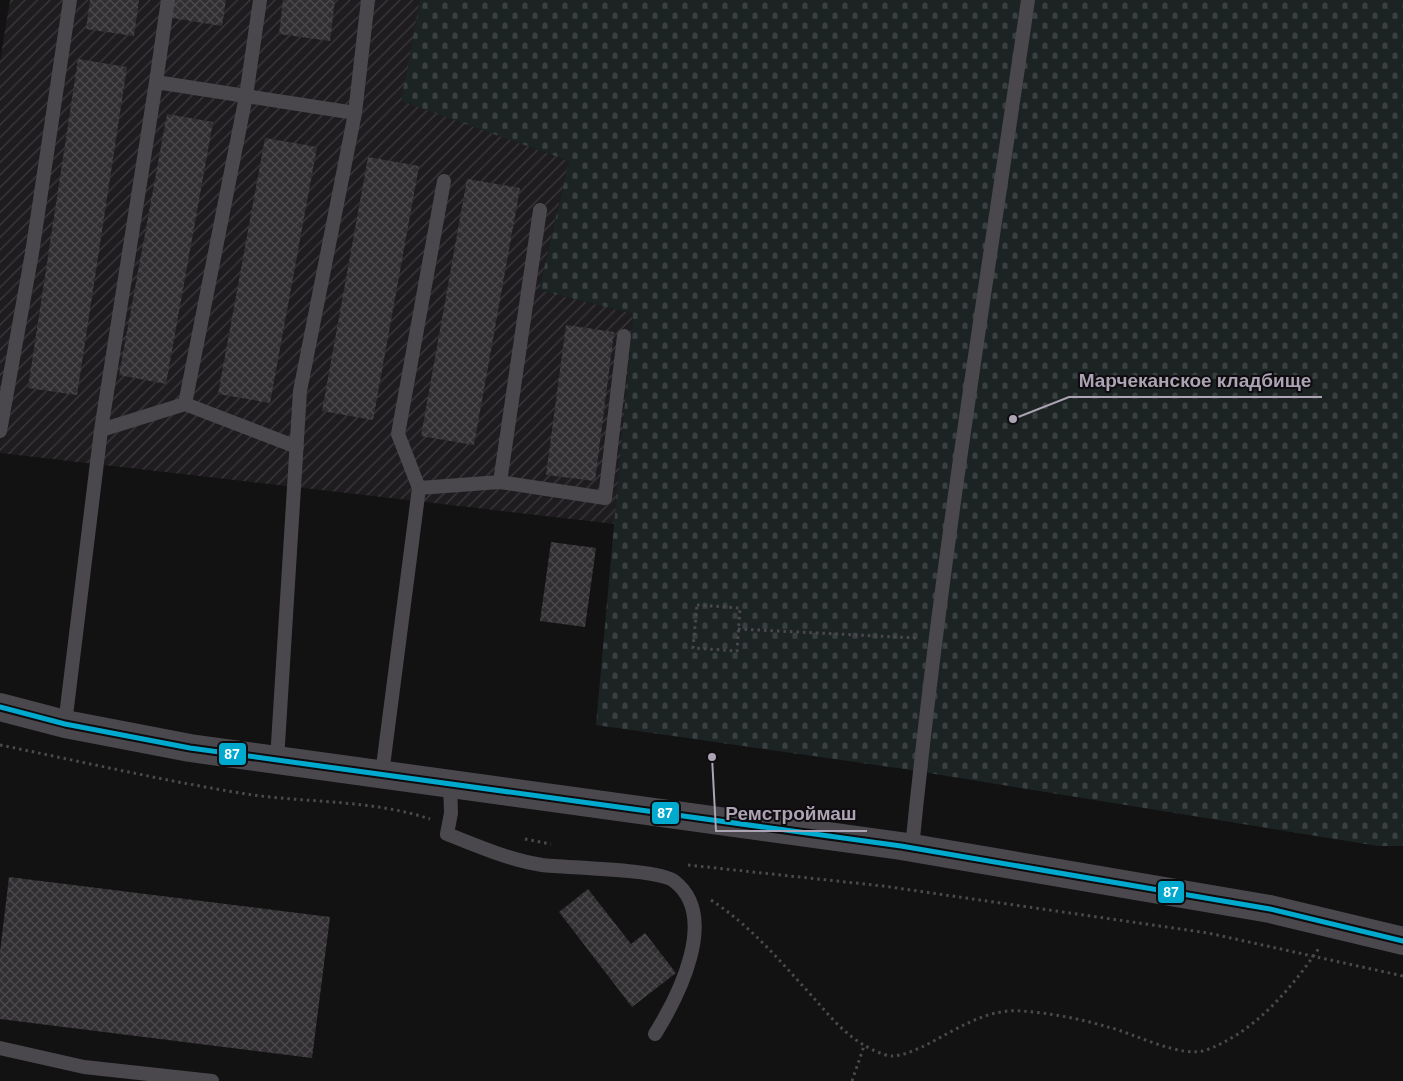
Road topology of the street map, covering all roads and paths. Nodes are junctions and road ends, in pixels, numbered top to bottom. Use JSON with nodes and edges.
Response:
{"nodes":[{"id":1,"x":70,"y":0,"type":"edge"},
{"id":2,"x":168,"y":0,"type":"edge"},
{"id":3,"x":260,"y":0,"type":"edge"},
{"id":4,"x":368,"y":0,"type":"edge"},
{"id":5,"x":1028,"y":0,"type":"edge"},
{"id":6,"x":156,"y":82,"type":"junction"},
{"id":7,"x":246,"y":96,"type":"junction"},
{"id":8,"x":355,"y":113,"type":"junction"},
{"id":9,"x":444,"y":181,"type":"dead end"},
{"id":10,"x":540,"y":210,"type":"dead end"},
{"id":11,"x":624,"y":336,"type":"dead end"},
{"id":12,"x":185,"y":404,"type":"junction"},
{"id":13,"x":0,"y":430,"type":"edge"},
{"id":14,"x":101,"y":430,"type":"junction"},
{"id":15,"x":297,"y":447,"type":"junction"},
{"id":16,"x":500,"y":482,"type":"junction"},
{"id":17,"x":419,"y":488,"type":"junction"},
{"id":18,"x":738,"y":630,"type":"junction"},
{"id":19,"x":937,"y":639,"type":"junction"},
{"id":20,"x":0,"y":707,"type":"edge"},
{"id":21,"x":65,"y":724,"type":"junction"},
{"id":22,"x":0,"y":745,"type":"edge"},
{"id":23,"x":277,"y":760,"type":"junction"},
{"id":24,"x":382,"y":774,"type":"junction"},
{"id":25,"x":450,"y":784,"type":"junction"},
{"id":26,"x":449,"y":825,"type":"junction"},
{"id":27,"x":516,"y":839,"type":"dead end"},
{"id":28,"x":561,"y":846,"type":"dead end"},
{"id":29,"x":912,"y":848,"type":"junction"},
{"id":30,"x":686,"y":865,"type":"dead end"},
{"id":31,"x":709,"y":898,"type":"dead end"},
{"id":32,"x":1335,"y":924,"type":"junction"},
{"id":33,"x":1403,"y":941,"type":"edge"},
{"id":34,"x":1314,"y":956,"type":"junction"},
{"id":35,"x":1403,"y":976,"type":"edge"},
{"id":36,"x":655,"y":1034,"type":"dead end"},
{"id":37,"x":864,"y":1046,"type":"junction"},
{"id":38,"x":0,"y":1048,"type":"edge"},
{"id":39,"x":212,"y":1081,"type":"edge"},
{"id":40,"x":852,"y":1081,"type":"edge"}],
"edges":[{"from":1,"to":13,"type":"lane"},
{"from":2,"to":6,"type":"lane"},
{"from":3,"to":7,"type":"lane"},
{"from":4,"to":8,"type":"lane"},
{"from":5,"to":19,"type":"lane"},
{"from":6,"to":7,"type":"lane"},
{"from":6,"to":14,"type":"lane"},
{"from":7,"to":8,"type":"lane"},
{"from":7,"to":12,"type":"lane"},
{"from":8,"to":15,"type":"lane"},
{"from":9,"to":17,"type":"lane"},
{"from":10,"to":16,"type":"lane"},
{"from":11,"to":16,"type":"lane"},
{"from":12,"to":14,"type":"lane"},
{"from":12,"to":15,"type":"lane"},
{"from":14,"to":21,"type":"lane"},
{"from":15,"to":23,"type":"lane"},
{"from":16,"to":17,"type":"lane"},
{"from":17,"to":24,"type":"lane"},
{"from":18,"to":18,"type":"path"},
{"from":18,"to":19,"type":"path"},
{"from":19,"to":29,"type":"lane"},
{"from":20,"to":21,"type":"street"},
{"from":21,"to":23,"type":"street"},
{"from":22,"to":26,"type":"path"},
{"from":23,"to":24,"type":"street"},
{"from":24,"to":25,"type":"street"},
{"from":25,"to":26,"type":"lane"},
{"from":25,"to":29,"type":"street"},
{"from":26,"to":36,"type":"lane"},
{"from":27,"to":28,"type":"path"},
{"from":29,"to":32,"type":"street"},
{"from":30,"to":34,"type":"path"},
{"from":31,"to":37,"type":"path"},
{"from":32,"to":33,"type":"street"},
{"from":32,"to":34,"type":"path"},
{"from":34,"to":35,"type":"path"},
{"from":34,"to":37,"type":"path"},
{"from":37,"to":40,"type":"path"},
{"from":38,"to":39,"type":"lane"}]}
